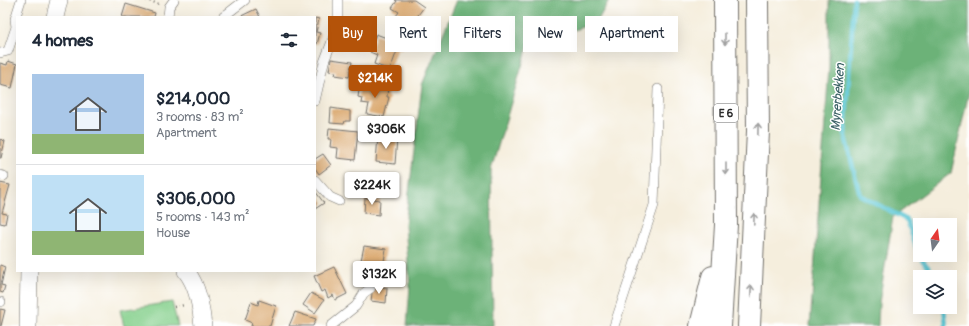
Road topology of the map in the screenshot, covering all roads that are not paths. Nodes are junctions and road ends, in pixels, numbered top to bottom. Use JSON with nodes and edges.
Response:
{"nodes":[{"id":1,"x":21,"y":0,"type":"edge"},
{"id":2,"x":59,"y":0,"type":"edge"},
{"id":3,"x":174,"y":0,"type":"edge"},
{"id":4,"x":245,"y":0,"type":"edge"},
{"id":5,"x":338,"y":0,"type":"edge"},
{"id":6,"x":725,"y":0,"type":"edge"},
{"id":7,"x":757,"y":0,"type":"edge"},
{"id":8,"x":17,"y":16,"type":"edge"},
{"id":9,"x":55,"y":16,"type":"edge"},
{"id":10,"x":168,"y":16,"type":"edge"},
{"id":11,"x":224,"y":16,"type":"edge"},
{"id":12,"x":16,"y":22,"type":"edge"},
{"id":13,"x":0,"y":53,"type":"edge"},
{"id":14,"x":658,"y":89,"type":"dead end"},
{"id":15,"x":316,"y":97,"type":"edge"},
{"id":16,"x":316,"y":181,"type":"edge"},
{"id":17,"x":339,"y":201,"type":"dead end"},
{"id":18,"x":726,"y":225,"type":"junction"},
{"id":19,"x":29,"y":272,"type":"edge"},
{"id":20,"x":187,"y":272,"type":"edge"},
{"id":21,"x":371,"y":288,"type":"dead end"},
{"id":22,"x":28,"y":326,"type":"edge"},
{"id":23,"x":204,"y":326,"type":"edge"},
{"id":24,"x":331,"y":326,"type":"edge"},
{"id":25,"x":614,"y":326,"type":"edge"},
{"id":26,"x":701,"y":326,"type":"edge"},
{"id":27,"x":720,"y":326,"type":"edge"},
{"id":28,"x":749,"y":326,"type":"edge"}],
"edges":[{"from":1,"to":8,"type":"lane"},
{"from":2,"to":9,"type":"street"},
{"from":3,"to":10,"type":"lane"},
{"from":4,"to":11,"type":"lane"},
{"from":5,"to":15,"type":"lane"},
{"from":6,"to":18,"type":"highway","number":"E 6","one_way":true},
{"from":28,"to":7,"type":"highway","one_way":true},
{"from":12,"to":13,"type":"lane"},
{"from":14,"to":25,"type":"lane"},
{"from":16,"to":17,"type":"lane"},
{"from":18,"to":26,"type":"highway","number":"E 6"},
{"from":18,"to":27,"type":"highway","number":"E 6"},
{"from":19,"to":22,"type":"street"},
{"from":20,"to":23,"type":"street"},
{"from":21,"to":24,"type":"lane"}]}
